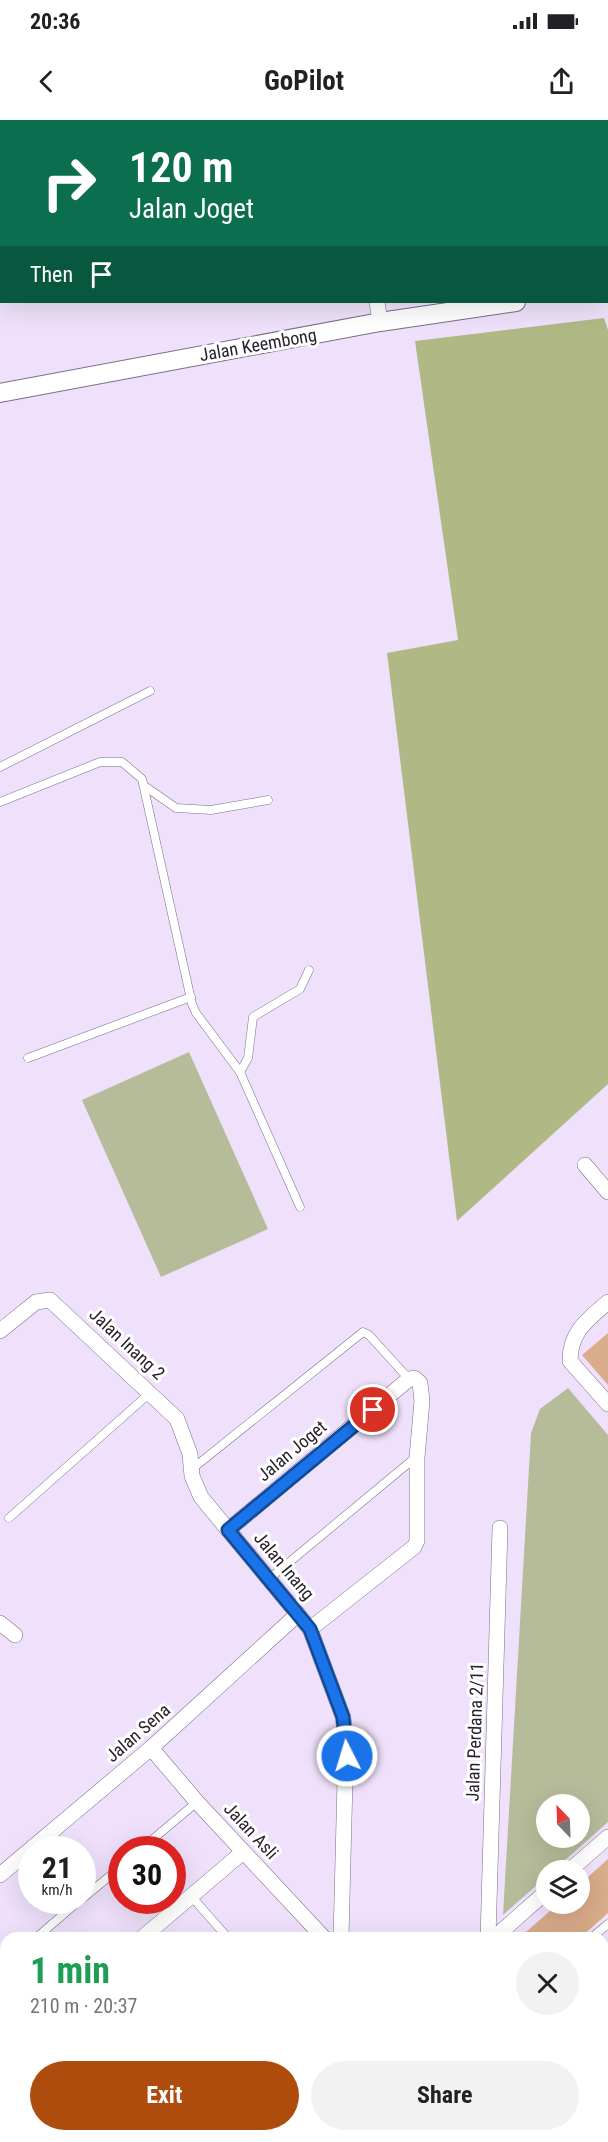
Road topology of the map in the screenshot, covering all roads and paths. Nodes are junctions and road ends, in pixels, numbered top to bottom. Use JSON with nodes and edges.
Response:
{"nodes":[{"id":1,"x":377,"y":303,"type":"edge"},
{"id":2,"x":509,"y":303,"type":"edge"},
{"id":3,"x":380,"y":322,"type":"junction"},
{"id":4,"x":0,"y":393,"type":"edge"},
{"id":5,"x":150,"y":691,"type":"dead end"},
{"id":6,"x":0,"y":767,"type":"edge"},
{"id":7,"x":146,"y":786,"type":"junction"},
{"id":8,"x":268,"y":800,"type":"dead end"},
{"id":9,"x":0,"y":802,"type":"edge"},
{"id":10,"x":309,"y":970,"type":"dead end"},
{"id":11,"x":191,"y":997,"type":"junction"},
{"id":12,"x":28,"y":1058,"type":"dead end"},
{"id":13,"x":240,"y":1072,"type":"junction"},
{"id":14,"x":585,"y":1165,"type":"dead end"},
{"id":15,"x":608,"y":1192,"type":"edge"},
{"id":16,"x":300,"y":1207,"type":"dead end"},
{"id":17,"x":608,"y":1303,"type":"edge"},
{"id":18,"x":0,"y":1331,"type":"edge"},
{"id":19,"x":409,"y":1379,"type":"junction"},
{"id":20,"x":150,"y":1393,"type":"junction"},
{"id":21,"x":608,"y":1404,"type":"edge"},
{"id":22,"x":417,"y":1457,"type":"junction"},
{"id":23,"x":191,"y":1473,"type":"junction"},
{"id":24,"x":9,"y":1518,"type":"dead end"},
{"id":25,"x":500,"y":1528,"type":"dead end"},
{"id":26,"x":228,"y":1530,"type":"junction"},
{"id":27,"x":269,"y":1579,"type":"junction"},
{"id":28,"x":298,"y":1614,"type":"junction"},
{"id":29,"x":0,"y":1623,"type":"edge"},
{"id":30,"x":310,"y":1629,"type":"junction"},
{"id":31,"x":15,"y":1635,"type":"dead end"},
{"id":32,"x":152,"y":1748,"type":"junction"},
{"id":33,"x":197,"y":1802,"type":"junction"},
{"id":34,"x":157,"y":1836,"type":"edge"},
{"id":35,"x":608,"y":1837,"type":"edge"},
{"id":36,"x":243,"y":1852,"type":"junction"},
{"id":37,"x":582,"y":1860,"type":"edge"},
{"id":38,"x":0,"y":1875,"type":"edge"},
{"id":39,"x":108,"y":1878,"type":"edge"},
{"id":40,"x":96,"y":1888,"type":"edge"},
{"id":41,"x":191,"y":1896,"type":"junction"},
{"id":42,"x":536,"y":1901,"type":"edge"},
{"id":43,"x":64,"y":1914,"type":"edge"},
{"id":44,"x":43,"y":1932,"type":"edge"},
{"id":45,"x":149,"y":1932,"type":"edge"},
{"id":46,"x":223,"y":1932,"type":"edge"},
{"id":47,"x":318,"y":1932,"type":"edge"},
{"id":48,"x":341,"y":1932,"type":"edge"},
{"id":49,"x":488,"y":1932,"type":"edge"},
{"id":50,"x":501,"y":1932,"type":"edge"}],
"edges":[{"from":1,"to":3,"type":"street"},
{"from":2,"to":3,"type":"street","name":"Jalan Keembong"},
{"from":3,"to":4,"type":"street","name":"Jalan Keembong"},
{"from":5,"to":6,"type":"lane"},
{"from":7,"to":8,"type":"lane"},
{"from":7,"to":9,"type":"lane"},
{"from":7,"to":11,"type":"lane"},
{"from":10,"to":13,"type":"lane"},
{"from":11,"to":12,"type":"lane"},
{"from":11,"to":13,"type":"lane"},
{"from":13,"to":16,"type":"lane"},
{"from":14,"to":15,"type":"street"},
{"from":17,"to":21,"type":"street"},
{"from":18,"to":20,"type":"street","name":"Jalan Inang 2"},
{"from":19,"to":22,"type":"street"},
{"from":19,"to":23,"type":"lane"},
{"from":19,"to":26,"type":"street","name":"Jalan Joget"},
{"from":20,"to":23,"type":"street","name":"Jalan Inang 2"},
{"from":20,"to":24,"type":"lane"},
{"from":22,"to":27,"type":"lane"},
{"from":22,"to":30,"type":"street"},
{"from":23,"to":26,"type":"street","name":"Jalan Inang"},
{"from":25,"to":49,"type":"street","name":"Jalan Perdana 2/11"},
{"from":26,"to":27,"type":"street","name":"Jalan Inang"},
{"from":27,"to":28,"type":"street","name":"Jalan Inang"},
{"from":28,"to":30,"type":"street","name":"Jalan Inang"},
{"from":28,"to":32,"type":"street","name":"Jalan Sena"},
{"from":29,"to":31,"type":"street"},
{"from":30,"to":48,"type":"street","name":"Jalan Inang"},
{"from":32,"to":33,"type":"street","name":"Jalan Asli"},
{"from":32,"to":38,"type":"street","name":"Jalan Sena"},
{"from":33,"to":34,"type":"lane"},
{"from":33,"to":36,"type":"street","name":"Jalan Asli"},
{"from":35,"to":37,"type":"street"},
{"from":36,"to":41,"type":"street"},
{"from":36,"to":47,"type":"street","name":"Jalan Asli"},
{"from":39,"to":40,"type":"lane"},
{"from":41,"to":45,"type":"street"},
{"from":41,"to":46,"type":"lane"},
{"from":42,"to":50,"type":"street"},
{"from":43,"to":44,"type":"lane"}]}
